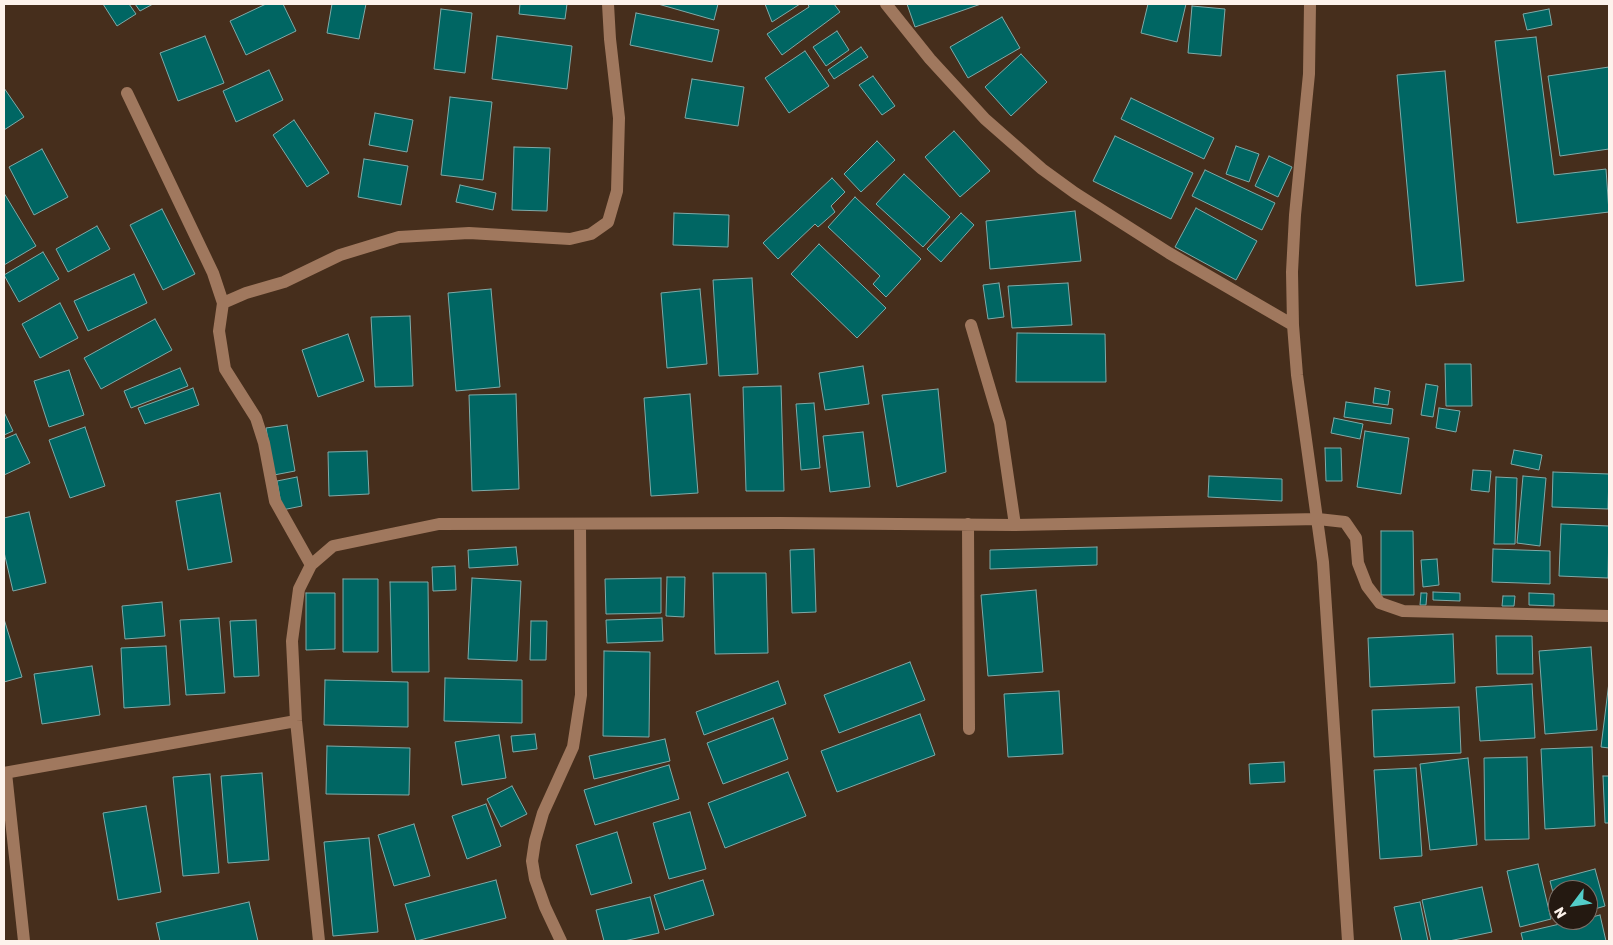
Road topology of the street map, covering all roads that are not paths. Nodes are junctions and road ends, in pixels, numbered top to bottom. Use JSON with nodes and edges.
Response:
{"nodes":[{"id":1,"x":608,"y":4,"type":"edge"},
{"id":2,"x":886,"y":4,"type":"edge"},
{"id":3,"x":1310,"y":4,"type":"edge"},
{"id":4,"x":126,"y":93,"type":"dead end"},
{"id":5,"x":223,"y":303,"type":"junction"},
{"id":6,"x":1293,"y":324,"type":"junction"},
{"id":7,"x":972,"y":325,"type":"dead end"},
{"id":8,"x":1318,"y":519,"type":"junction"},
{"id":9,"x":580,"y":524,"type":"junction"},
{"id":10,"x":968,"y":524,"type":"junction"},
{"id":11,"x":1015,"y":524,"type":"junction"},
{"id":12,"x":311,"y":565,"type":"junction"},
{"id":13,"x":1609,"y":616,"type":"edge"},
{"id":14,"x":296,"y":721,"type":"junction"},
{"id":15,"x":969,"y":729,"type":"dead end"},
{"id":16,"x":5,"y":773,"type":"edge"},
{"id":17,"x":24,"y":941,"type":"edge"},
{"id":18,"x":319,"y":941,"type":"edge"},
{"id":19,"x":561,"y":941,"type":"edge"},
{"id":20,"x":1348,"y":941,"type":"edge"}],
"edges":[{"from":1,"to":5,"type":"street"},
{"from":2,"to":6,"type":"street"},
{"from":3,"to":6,"type":"street"},
{"from":4,"to":5,"type":"street"},
{"from":5,"to":12,"type":"street"},
{"from":6,"to":8,"type":"street"},
{"from":7,"to":11,"type":"street"},
{"from":8,"to":11,"type":"street"},
{"from":8,"to":13,"type":"street"},
{"from":8,"to":20,"type":"street"},
{"from":9,"to":10,"type":"street"},
{"from":9,"to":12,"type":"street"},
{"from":9,"to":19,"type":"street"},
{"from":10,"to":11,"type":"street"},
{"from":10,"to":15,"type":"street"},
{"from":12,"to":14,"type":"street"},
{"from":14,"to":16,"type":"street"},
{"from":14,"to":18,"type":"street"},
{"from":16,"to":17,"type":"street"}]}
